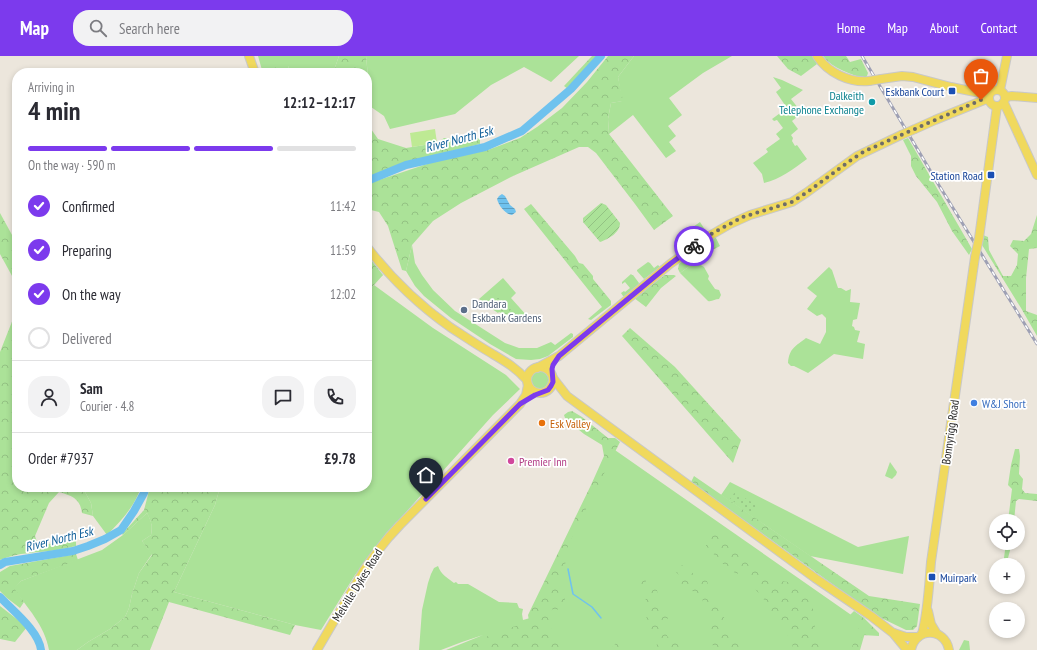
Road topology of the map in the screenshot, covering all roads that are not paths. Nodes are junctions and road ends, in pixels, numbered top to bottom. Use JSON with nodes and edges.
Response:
{"nodes":[{"id":1,"x":249,"y":56,"type":"edge"},
{"id":2,"x":817,"y":56,"type":"edge"},
{"id":3,"x":1007,"y":56,"type":"edge"},
{"id":4,"x":253,"y":68,"type":"edge"},
{"id":5,"x":989,"y":97,"type":"junction"},
{"id":6,"x":1037,"y":98,"type":"edge"},
{"id":7,"x":1001,"y":99,"type":"junction"},
{"id":8,"x":1037,"y":175,"type":"edge"},
{"id":9,"x":372,"y":253,"type":"edge"},
{"id":10,"x":559,"y":356,"type":"junction"},
{"id":11,"x":513,"y":366,"type":"junction"},
{"id":12,"x":536,"y":368,"type":"junction"},
{"id":13,"x":552,"y":376,"type":"junction"},
{"id":14,"x":528,"y":383,"type":"junction"},
{"id":15,"x":542,"y":392,"type":"junction"},
{"id":16,"x":567,"y":396,"type":"junction"},
{"id":17,"x":520,"y":404,"type":"junction"},
{"id":18,"x":927,"y":608,"type":"junction"},
{"id":19,"x":893,"y":633,"type":"junction"},
{"id":20,"x":937,"y":634,"type":"junction"},
{"id":21,"x":920,"y":636,"type":"junction"},
{"id":22,"x":317,"y":650,"type":"edge"},
{"id":23,"x":907,"y":650,"type":"edge"},
{"id":24,"x":911,"y":650,"type":"edge"},
{"id":25,"x":949,"y":650,"type":"edge"}],
"edges":[{"from":1,"to":4,"type":"main road"},
{"from":2,"to":5,"type":"main road","bridge":true},
{"from":3,"to":7,"type":"main road","name":"Bonnyrigg Road"},
{"from":5,"to":7,"type":"main road"},
{"from":5,"to":7,"type":"main road"},
{"from":5,"to":10,"type":"main road","bridge":true},
{"from":6,"to":7,"type":"main road"},
{"from":7,"to":8,"type":"main road"},
{"from":7,"to":18,"type":"main road","name":"Bonnyrigg Road","bridge":true},
{"from":9,"to":11,"type":"main road"},
{"from":10,"to":12,"type":"main road"},
{"from":10,"to":13,"type":"main road"},
{"from":11,"to":12,"type":"main road"},
{"from":11,"to":14,"type":"main road"},
{"from":12,"to":13,"type":"main road"},
{"from":12,"to":14,"type":"main road"},
{"from":13,"to":15,"type":"main road"},
{"from":13,"to":16,"type":"main road"},
{"from":14,"to":15,"type":"main road"},
{"from":14,"to":17,"type":"main road","name":"Melville Dykes Road"},
{"from":15,"to":16,"type":"main road"},
{"from":15,"to":17,"type":"main road","name":"Melville Dykes Road"},
{"from":16,"to":19,"type":"main road"},
{"from":17,"to":22,"type":"main road","name":"Melville Dykes Road"},
{"from":18,"to":20,"type":"main road","name":"Bonnyrigg Road"},
{"from":18,"to":21,"type":"main road","name":"Bonnyrigg Road"},
{"from":19,"to":21,"type":"main road"},
{"from":19,"to":23,"type":"main road"},
{"from":20,"to":21,"type":"main road"},
{"from":20,"to":25,"type":"main road","name":"Bonnyrigg Road"},
{"from":21,"to":24,"type":"main road","name":"Bonnyrigg Road"}]}
